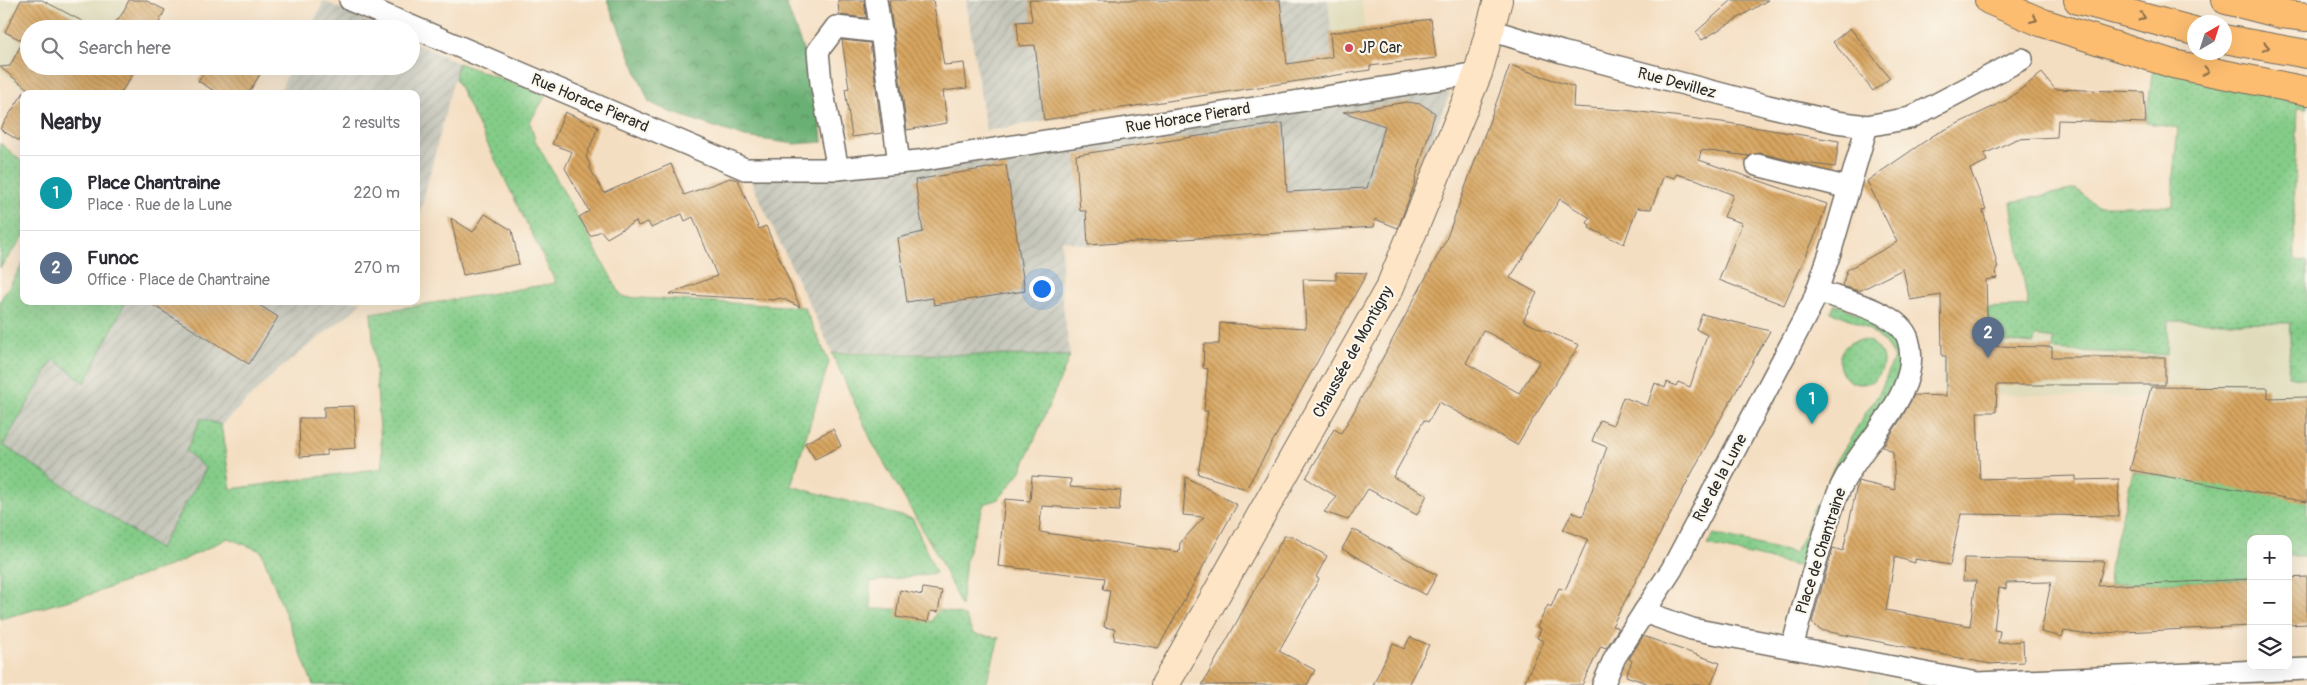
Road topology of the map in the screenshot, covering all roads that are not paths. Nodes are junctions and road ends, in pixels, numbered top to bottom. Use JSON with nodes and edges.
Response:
{"nodes":[{"id":1,"x":350,"y":0,"type":"edge"},
{"id":2,"x":876,"y":0,"type":"edge"},
{"id":3,"x":1498,"y":0,"type":"edge"},
{"id":4,"x":1989,"y":0,"type":"edge"},
{"id":5,"x":2078,"y":0,"type":"edge"},
{"id":6,"x":2226,"y":0,"type":"edge"},
{"id":7,"x":2307,"y":17,"type":"edge"},
{"id":8,"x":396,"y":20,"type":"edge"},
{"id":9,"x":2187,"y":29,"type":"edge"},
{"id":10,"x":420,"y":30,"type":"edge"},
{"id":11,"x":1490,"y":30,"type":"junction"},
{"id":12,"x":881,"y":32,"type":"junction"},
{"id":13,"x":2232,"y":40,"type":"edge"},
{"id":14,"x":2307,"y":54,"type":"edge"},
{"id":15,"x":2022,"y":59,"type":"dead end"},
{"id":16,"x":1478,"y":73,"type":"junction"},
{"id":17,"x":2307,"y":91,"type":"edge"},
{"id":18,"x":1867,"y":126,"type":"junction"},
{"id":19,"x":899,"y":162,"type":"junction"},
{"id":20,"x":1757,"y":165,"type":"dead end"},
{"id":21,"x":838,"y":168,"type":"junction"},
{"id":22,"x":1849,"y":188,"type":"junction"},
{"id":23,"x":1817,"y":291,"type":"junction"},
{"id":24,"x":1644,"y":612,"type":"junction"},
{"id":25,"x":1783,"y":646,"type":"junction"},
{"id":26,"x":2307,"y":669,"type":"edge"},
{"id":27,"x":1165,"y":685,"type":"edge"},
{"id":28,"x":1603,"y":685,"type":"edge"}],
"edges":[{"from":1,"to":8,"type":"street","name":"Rue Horace Pierard"},
{"from":2,"to":12,"type":"street"},
{"from":3,"to":11,"type":"main road","name":"Chaussée de Montigny"},
{"from":4,"to":17,"type":"highway","one_way":true},
{"from":5,"to":9,"type":"highway","one_way":true},
{"from":6,"to":7,"type":"highway"},
{"from":10,"to":21,"type":"street","name":"Rue Horace Pierard"},
{"from":11,"to":16,"type":"main road","name":"Chaussée de Montigny"},
{"from":11,"to":18,"type":"street","name":"Rue Devillez"},
{"from":12,"to":19,"type":"street"},
{"from":12,"to":21,"type":"street"},
{"from":13,"to":14,"type":"highway","one_way":true},
{"from":15,"to":18,"type":"street","name":"Rue Devillez"},
{"from":16,"to":19,"type":"street","name":"Rue Horace Pierard"},
{"from":16,"to":27,"type":"main road","name":"Chaussée de Montigny"},
{"from":18,"to":22,"type":"street"},
{"from":19,"to":21,"type":"street","name":"Rue Horace Pierard"},
{"from":20,"to":22,"type":"street"},
{"from":22,"to":23,"type":"street","name":"Rue de la Lune"},
{"from":23,"to":24,"type":"street","name":"Rue de la Lune"},
{"from":23,"to":25,"type":"street","name":"Place de Chantraine"},
{"from":24,"to":25,"type":"street"},
{"from":24,"to":28,"type":"street","name":"Rue de la Lune"},
{"from":25,"to":26,"type":"street"}]}
